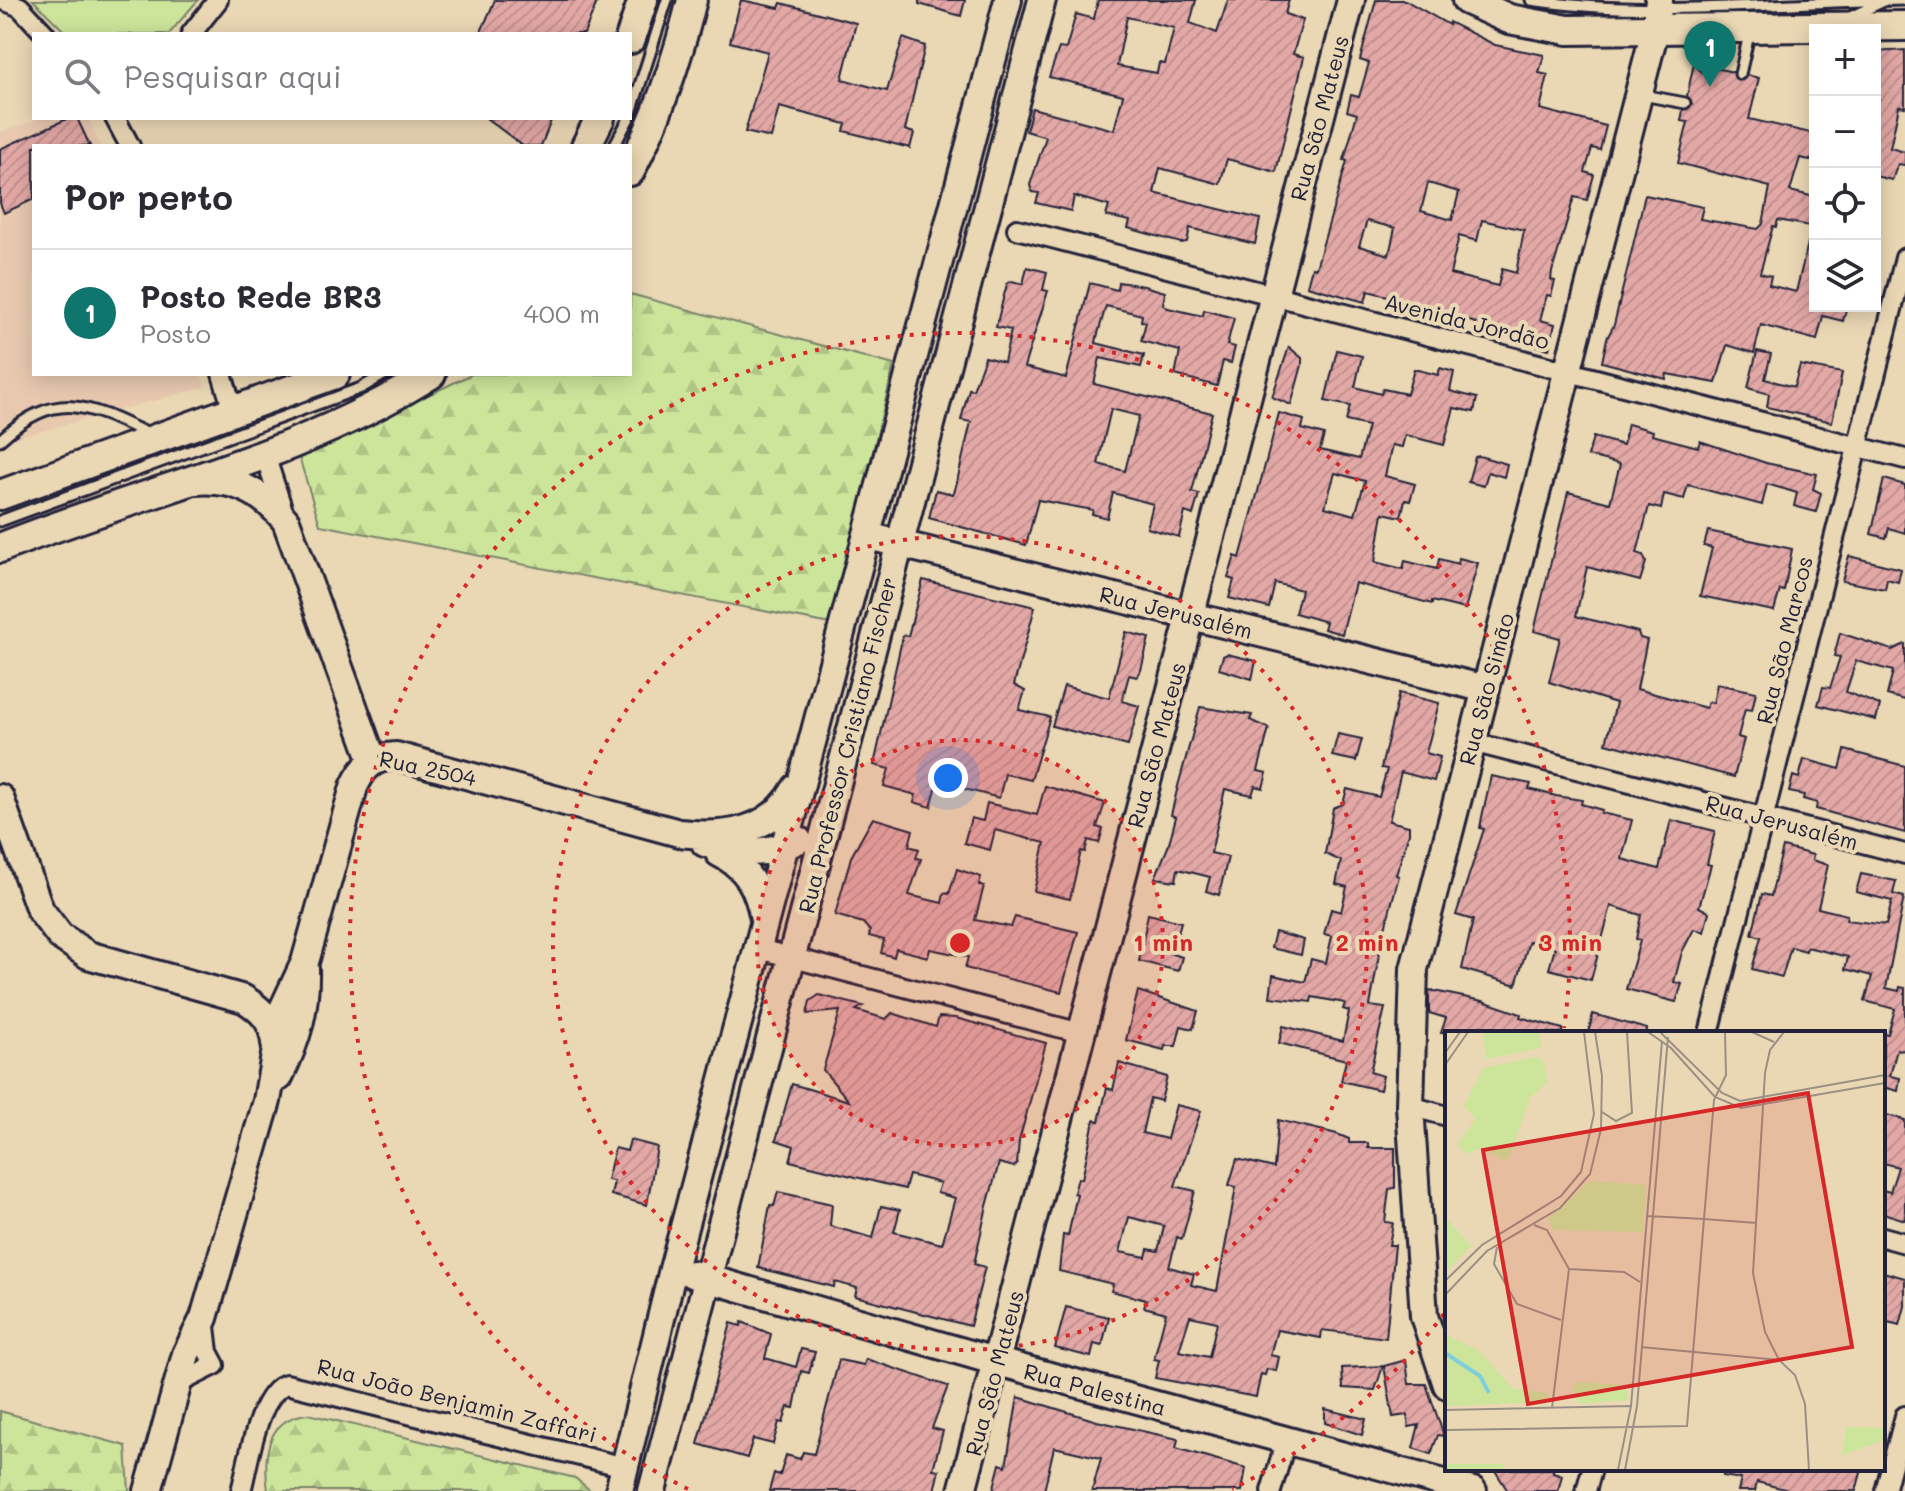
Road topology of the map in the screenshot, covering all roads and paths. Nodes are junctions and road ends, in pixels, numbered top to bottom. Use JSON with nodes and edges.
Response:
{"nodes":[{"id":1,"x":3,"y":0,"type":"edge"},
{"id":2,"x":218,"y":0,"type":"edge"},
{"id":3,"x":643,"y":0,"type":"edge"},
{"id":4,"x":667,"y":0,"type":"edge"},
{"id":5,"x":692,"y":0,"type":"edge"},
{"id":6,"x":1008,"y":0,"type":"edge"},
{"id":7,"x":1042,"y":0,"type":"edge"},
{"id":8,"x":1351,"y":0,"type":"edge"},
{"id":9,"x":1467,"y":0,"type":"edge"},
{"id":10,"x":1531,"y":0,"type":"edge"},
{"id":11,"x":1885,"y":0,"type":"edge"},
{"id":12,"x":1905,"y":0,"type":"edge"},
{"id":13,"x":1657,"y":13,"type":"edge"},
{"id":14,"x":1835,"y":24,"type":"edge"},
{"id":15,"x":1881,"y":26,"type":"edge"},
{"id":16,"x":1905,"y":26,"type":"edge"},
{"id":17,"x":1809,"y":27,"type":"edge"},
{"id":18,"x":1751,"y":28,"type":"junction"},
{"id":19,"x":1712,"y":29,"type":"junction"},
{"id":20,"x":43,"y":32,"type":"edge"},
{"id":21,"x":193,"y":32,"type":"edge"},
{"id":22,"x":632,"y":33,"type":"edge"},
{"id":23,"x":991,"y":61,"type":"junction"},
{"id":24,"x":1704,"y":65,"type":"dead end"},
{"id":25,"x":1024,"y":70,"type":"junction"},
{"id":26,"x":1740,"y":74,"type":"dead end"},
{"id":27,"x":1638,"y":94,"type":"junction"},
{"id":28,"x":1685,"y":103,"type":"dead end"},
{"id":29,"x":632,"y":108,"type":"edge"},
{"id":30,"x":116,"y":120,"type":"edge"},
{"id":31,"x":599,"y":120,"type":"edge"},
{"id":32,"x":627,"y":120,"type":"edge"},
{"id":33,"x":129,"y":144,"type":"edge"},
{"id":34,"x":587,"y":144,"type":"edge"},
{"id":35,"x":615,"y":144,"type":"edge"},
{"id":36,"x":632,"y":167,"type":"edge"},
{"id":37,"x":1017,"y":229,"type":"dead end"},
{"id":38,"x":1905,"y":258,"type":"edge"},
{"id":39,"x":1271,"y":296,"type":"junction"},
{"id":40,"x":1569,"y":372,"type":"junction"},
{"id":41,"x":223,"y":376,"type":"edge"},
{"id":42,"x":329,"y":376,"type":"edge"},
{"id":43,"x":382,"y":376,"type":"edge"},
{"id":44,"x":428,"y":376,"type":"edge"},
{"id":45,"x":233,"y":410,"type":"junction"},
{"id":46,"x":157,"y":438,"type":"junction"},
{"id":47,"x":0,"y":440,"type":"edge"},
{"id":48,"x":1857,"y":447,"type":"junction"},
{"id":49,"x":265,"y":455,"type":"junction"},
{"id":50,"x":1905,"y":459,"type":"edge"},
{"id":51,"x":191,"y":481,"type":"junction"},
{"id":52,"x":0,"y":495,"type":"edge"},
{"id":53,"x":286,"y":521,"type":"junction"},
{"id":54,"x":865,"y":536,"type":"junction"},
{"id":55,"x":2,"y":541,"type":"edge"},
{"id":56,"x":897,"y":543,"type":"junction"},
{"id":57,"x":1190,"y":615,"type":"junction"},
{"id":58,"x":1486,"y":689,"type":"junction"},
{"id":59,"x":1472,"y":742,"type":"junction"},
{"id":60,"x":373,"y":761,"type":"junction"},
{"id":61,"x":803,"y":774,"type":"junction"},
{"id":62,"x":0,"y":798,"type":"edge"},
{"id":63,"x":834,"y":800,"type":"junction"},
{"id":64,"x":1763,"y":818,"type":"junction"},
{"id":65,"x":679,"y":833,"type":"junction"},
{"id":66,"x":784,"y":847,"type":"junction"},
{"id":67,"x":1905,"y":854,"type":"edge"},
{"id":68,"x":762,"y":937,"type":"junction"},
{"id":69,"x":794,"y":958,"type":"junction"},
{"id":70,"x":305,"y":962,"type":"junction"},
{"id":71,"x":244,"y":999,"type":"junction"},
{"id":72,"x":1710,"y":1031,"type":"edge"},
{"id":73,"x":1081,"y":1033,"type":"junction"},
{"id":74,"x":276,"y":1050,"type":"junction"},
{"id":75,"x":267,"y":1101,"type":"junction"},
{"id":76,"x":1410,"y":1106,"type":"junction"},
{"id":77,"x":1445,"y":1115,"type":"edge"},
{"id":78,"x":1885,"y":1238,"type":"edge"},
{"id":79,"x":1905,"y":1243,"type":"edge"},
{"id":80,"x":673,"y":1269,"type":"junction"},
{"id":81,"x":706,"y":1277,"type":"junction"},
{"id":82,"x":204,"y":1318,"type":"junction"},
{"id":83,"x":998,"y":1362,"type":"junction"},
{"id":84,"x":1445,"y":1379,"type":"edge"},
{"id":85,"x":177,"y":1384,"type":"junction"},
{"id":86,"x":1905,"y":1416,"type":"edge"},
{"id":87,"x":1286,"y":1441,"type":"junction"},
{"id":88,"x":1470,"y":1471,"type":"edge"},
{"id":89,"x":1591,"y":1471,"type":"edge"},
{"id":90,"x":622,"y":1479,"type":"edge"},
{"id":91,"x":148,"y":1491,"type":"edge"},
{"id":92,"x":241,"y":1491,"type":"edge"},
{"id":93,"x":652,"y":1491,"type":"edge"},
{"id":94,"x":962,"y":1491,"type":"edge"},
{"id":95,"x":1271,"y":1491,"type":"edge"},
{"id":96,"x":1474,"y":1491,"type":"edge"},
{"id":97,"x":1586,"y":1491,"type":"edge"},
{"id":98,"x":1885,"y":1491,"type":"edge"}],
"edges":[{"from":1,"to":20,"type":"street"},
{"from":2,"to":21,"type":"street"},
{"from":3,"to":22,"type":"main road"},
{"from":4,"to":29,"type":"lane"},
{"from":5,"to":36,"type":"main road"},
{"from":6,"to":23,"type":"street","name":"Rua Professor Cristiano Fischer"},
{"from":7,"to":25,"type":"street","name":"Rua Professor Cristiano Fischer"},
{"from":8,"to":39,"type":"street","name":"Rua São Mateus"},
{"from":9,"to":13,"type":"main road"},
{"from":10,"to":13,"type":"lane"},
{"from":11,"to":12,"type":"lane"},
{"from":11,"to":13,"type":"lane"},
{"from":11,"to":14,"type":"lane"},
{"from":13,"to":19,"type":"main road"},
{"from":13,"to":27,"type":"street","name":"Rua São Simão"},
{"from":15,"to":16,"type":"main road"},
{"from":17,"to":18,"type":"main road"},
{"from":18,"to":19,"type":"main road"},
{"from":18,"to":26,"type":"lane"},
{"from":19,"to":24,"type":"lane"},
{"from":23,"to":25,"type":"street"},
{"from":23,"to":54,"type":"street","name":"Rua Professor Cristiano Fischer"},
{"from":25,"to":56,"type":"street","name":"Rua Professor Cristiano Fischer"},
{"from":27,"to":28,"type":"lane"},
{"from":27,"to":40,"type":"street","name":"Rua São Simão"},
{"from":30,"to":33,"type":"street"},
{"from":31,"to":34,"type":"main road"},
{"from":32,"to":35,"type":"lane"},
{"from":37,"to":39,"type":"street","name":"Avenida Jordão"},
{"from":38,"to":48,"type":"street","name":"Rua São Marcos"},
{"from":39,"to":40,"type":"street","name":"Avenida Jordão"},
{"from":39,"to":57,"type":"street","name":"Rua São Mateus"},
{"from":40,"to":48,"type":"street","name":"Avenida Jordão"},
{"from":40,"to":58,"type":"street","name":"Rua São Simão"},
{"from":41,"to":45,"type":"street"},
{"from":42,"to":45,"type":"main road"},
{"from":43,"to":55,"type":"lane"},
{"from":44,"to":49,"type":"main road"},
{"from":45,"to":46,"type":"main road"},
{"from":46,"to":47,"type":"lane"},
{"from":46,"to":52,"type":"main road"},
{"from":48,"to":50,"type":"street","name":"Avenida Jordão"},
{"from":48,"to":64,"type":"street","name":"Rua São Marcos"},
{"from":49,"to":51,"type":"main road"},
{"from":49,"to":53,"type":"street","name":"Rua 2504"},
{"from":51,"to":53,"type":"street","name":"Rua 2504"},
{"from":51,"to":55,"type":"main road"},
{"from":53,"to":60,"type":"street","name":"Rua 2504"},
{"from":54,"to":56,"type":"street","name":"Rua Jerusalém"},
{"from":54,"to":61,"type":"street","name":"Rua Professor Cristiano Fischer"},
{"from":56,"to":57,"type":"street","name":"Rua Jerusalém"},
{"from":56,"to":63,"type":"street","name":"Rua Professor Cristiano Fischer"},
{"from":57,"to":58,"type":"street","name":"Rua Jerusalém"},
{"from":57,"to":73,"type":"street","name":"Rua São Mateus"},
{"from":58,"to":59,"type":"street","name":"Rua São Simão"},
{"from":59,"to":64,"type":"street","name":"Rua Jerusalém"},
{"from":59,"to":76,"type":"street","name":"Rua São Simão"},
{"from":60,"to":65,"type":"street","name":"Rua 2504"},
{"from":60,"to":70,"type":"street"},
{"from":61,"to":65,"type":"street","name":"Rua 2504"},
{"from":61,"to":66,"type":"street","name":"Rua Professor Cristiano Fischer"},
{"from":62,"to":71,"type":"street"},
{"from":63,"to":66,"type":"street"},
{"from":63,"to":69,"type":"street","name":"Rua Professor Cristiano Fischer"},
{"from":64,"to":67,"type":"street","name":"Rua Jerusalém"},
{"from":64,"to":72,"type":"street","name":"Rua São Marcos"},
{"from":65,"to":66,"type":"street"},
{"from":65,"to":68,"type":"street","name":"Rua 2504"},
{"from":66,"to":68,"type":"street","name":"Rua Professor Cristiano Fischer"},
{"from":68,"to":69,"type":"street"},
{"from":68,"to":80,"type":"street","name":"Rua Professor Cristiano Fischer"},
{"from":69,"to":73,"type":"street"},
{"from":69,"to":81,"type":"street","name":"Rua Professor Cristiano Fischer"},
{"from":70,"to":71,"type":"street"},
{"from":70,"to":74,"type":"street"},
{"from":70,"to":75,"type":"street"},
{"from":71,"to":74,"type":"street"},
{"from":73,"to":83,"type":"street","name":"Rua São Mateus"},
{"from":74,"to":75,"type":"street"},
{"from":75,"to":82,"type":"street"},
{"from":76,"to":77,"type":"street"},
{"from":76,"to":84,"type":"street","name":"Rua São Simão"},
{"from":78,"to":79,"type":"street"},
{"from":80,"to":81,"type":"street","name":"Rua Palestina"},
{"from":80,"to":90,"type":"street","name":"Rua Professor Cristiano Fischer"},
{"from":81,"to":83,"type":"street","name":"Rua Palestina"},
{"from":81,"to":93,"type":"street","name":"Rua Professor Cristiano Fischer"},
{"from":82,"to":85,"type":"street"},
{"from":82,"to":85,"type":"street"},
{"from":83,"to":87,"type":"street","name":"Rua Palestina"},
{"from":83,"to":94,"type":"street","name":"Rua São Mateus"},
{"from":85,"to":91,"type":"street"},
{"from":86,"to":98,"type":"street"},
{"from":87,"to":95,"type":"street"},
{"from":87,"to":96,"type":"street","name":"Rua Palestina"},
{"from":88,"to":96,"type":"street"},
{"from":89,"to":97,"type":"street"},
{"from":90,"to":92,"type":"street","name":"Rua João Benjamin Zaffari"}]}
